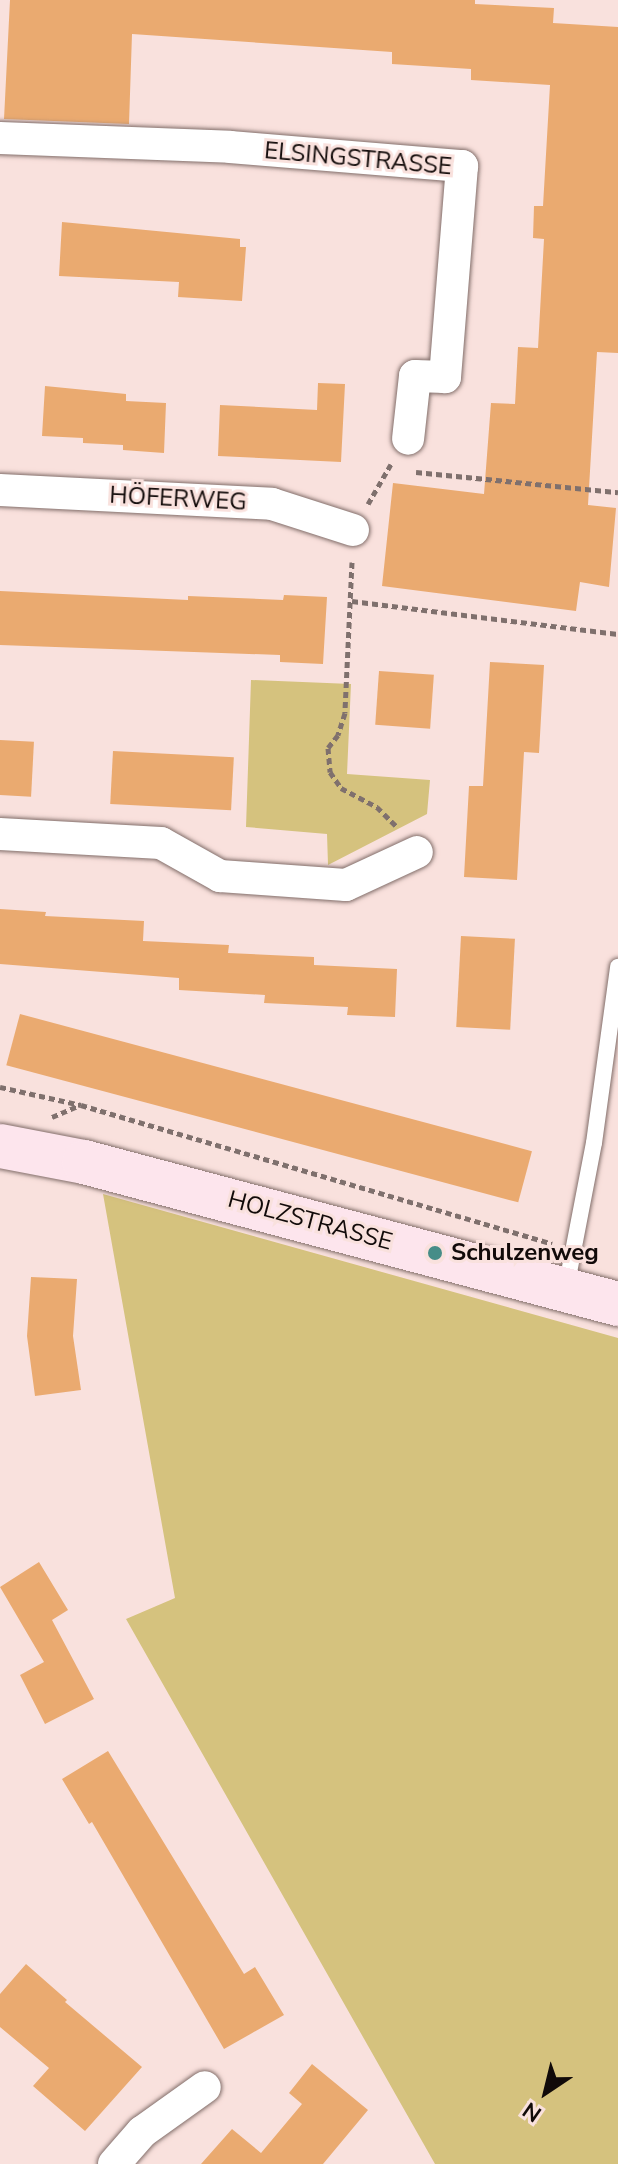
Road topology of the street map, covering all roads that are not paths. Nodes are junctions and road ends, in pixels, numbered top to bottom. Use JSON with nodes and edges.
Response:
{"nodes":[{"id":1,"x":0,"y":138,"type":"edge"},
{"id":2,"x":408,"y":439,"type":"road end"},
{"id":3,"x":0,"y":490,"type":"edge"},
{"id":4,"x":353,"y":530,"type":"road end"},
{"id":5,"x":0,"y":834,"type":"edge"},
{"id":6,"x":417,"y":852,"type":"road end"},
{"id":7,"x":618,"y":967,"type":"edge"},
{"id":8,"x":0,"y":1146,"type":"edge"},
{"id":9,"x":568,"y":1276,"type":"junction"},
{"id":10,"x":618,"y":1304,"type":"edge"},
{"id":11,"x":205,"y":2087,"type":"dead end"},
{"id":12,"x":114,"y":2164,"type":"edge"}],
"edges":[{"from":1,"to":2,"type":"street","name":"ELSINGSTRASSE"},
{"from":3,"to":4,"type":"street","name":"HÖFERWEG"},
{"from":5,"to":6,"type":"street"},
{"from":7,"to":9,"type":"lane"},
{"from":8,"to":9,"type":"street","name":"HOLZSTRASSE"},
{"from":9,"to":10,"type":"street","name":"HOLZSTRASSE"},
{"from":11,"to":12,"type":"street"}]}
